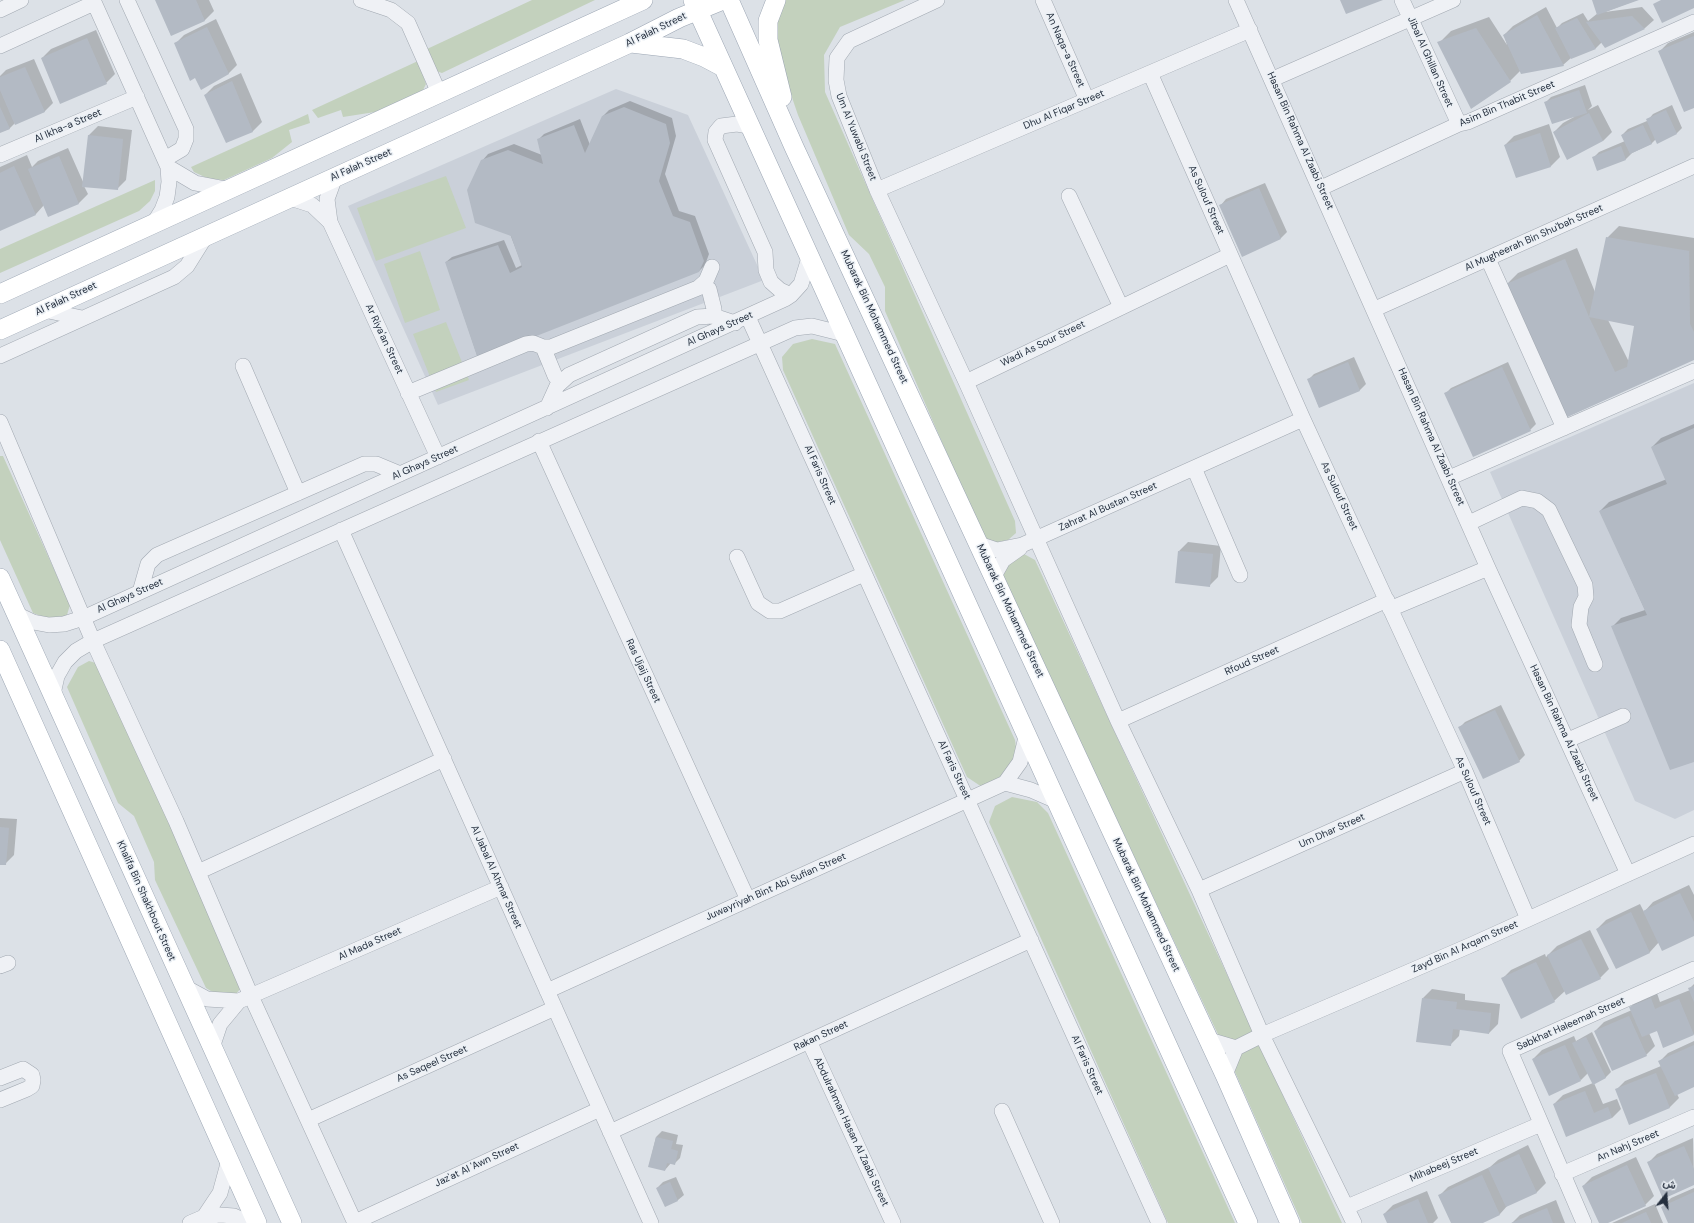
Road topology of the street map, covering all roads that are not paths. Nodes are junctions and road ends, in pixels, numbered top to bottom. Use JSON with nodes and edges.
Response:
{"nodes":[{"id":1,"x":21,"y":0,"type":"edge"},
{"id":2,"x":127,"y":0,"type":"edge"},
{"id":3,"x":361,"y":0,"type":"edge"},
{"id":4,"x":643,"y":0,"type":"edge"},
{"id":5,"x":723,"y":0,"type":"edge"},
{"id":6,"x":729,"y":0,"type":"edge"},
{"id":7,"x":776,"y":0,"type":"edge"},
{"id":8,"x":937,"y":0,"type":"edge"},
{"id":9,"x":1044,"y":0,"type":"edge"},
{"id":10,"x":1236,"y":0,"type":"edge"},
{"id":11,"x":1402,"y":0,"type":"edge"},
{"id":12,"x":1453,"y":0,"type":"edge"},
{"id":13,"x":94,"y":2,"type":"edge"},
{"id":14,"x":625,"y":5,"type":"edge"},
{"id":15,"x":696,"y":5,"type":"edge"},
{"id":16,"x":0,"y":10,"type":"edge"},
{"id":17,"x":1411,"y":19,"type":"junction"},
{"id":18,"x":1694,"y":22,"type":"edge"},
{"id":19,"x":1250,"y":30,"type":"junction"},
{"id":20,"x":630,"y":43,"type":"junction"},
{"id":21,"x":0,"y":46,"type":"edge"},
{"id":22,"x":723,"y":67,"type":"junction"},
{"id":23,"x":1150,"y":73,"type":"junction"},
{"id":24,"x":1273,"y":79,"type":"junction"},
{"id":25,"x":439,"y":93,"type":"junction"},
{"id":26,"x":137,"y":98,"type":"junction"},
{"id":27,"x":1087,"y":100,"type":"junction"},
{"id":28,"x":1459,"y":124,"type":"junction"},
{"id":29,"x":750,"y":126,"type":"junction"},
{"id":30,"x":794,"y":147,"type":"junction"},
{"id":31,"x":0,"y":155,"type":"edge"},
{"id":32,"x":167,"y":163,"type":"junction"},
{"id":33,"x":1694,"y":167,"type":"edge"},
{"id":34,"x":335,"y":177,"type":"junction"},
{"id":35,"x":1321,"y":188,"type":"junction"},
{"id":36,"x":226,"y":189,"type":"junction"},
{"id":37,"x":877,"y":190,"type":"junction"},
{"id":38,"x":1069,"y":196,"type":"dead end"},
{"id":39,"x":290,"y":198,"type":"junction"},
{"id":40,"x":330,"y":222,"type":"junction"},
{"id":41,"x":154,"y":223,"type":"junction"},
{"id":42,"x":207,"y":234,"type":"junction"},
{"id":43,"x":1230,"y":255,"type":"junction"},
{"id":44,"x":810,"y":258,"type":"junction"},
{"id":45,"x":1488,"y":259,"type":"junction"},
{"id":46,"x":712,"y":267,"type":"dead end"},
{"id":47,"x":702,"y":285,"type":"junction"},
{"id":48,"x":0,"y":294,"type":"edge"},
{"id":49,"x":791,"y":295,"type":"junction"},
{"id":50,"x":1121,"y":307,"type":"junction"},
{"id":51,"x":1375,"y":309,"type":"junction"},
{"id":52,"x":44,"y":310,"type":"junction"},
{"id":53,"x":714,"y":316,"type":"junction"},
{"id":54,"x":82,"y":318,"type":"junction"},
{"id":55,"x":742,"y":320,"type":"junction"},
{"id":56,"x":0,"y":330,"type":"edge"},
{"id":57,"x":844,"y":334,"type":"junction"},
{"id":58,"x":760,"y":344,"type":"junction"},
{"id":59,"x":543,"y":347,"type":"junction"},
{"id":60,"x":0,"y":356,"type":"edge"},
{"id":61,"x":243,"y":366,"type":"dead end"},
{"id":62,"x":1694,"y":371,"type":"edge"},
{"id":63,"x":560,"y":382,"type":"junction"},
{"id":64,"x":966,"y":382,"type":"junction"},
{"id":65,"x":408,"y":393,"type":"junction"},
{"id":66,"x":547,"y":408,"type":"junction"},
{"id":67,"x":1303,"y":419,"type":"junction"},
{"id":68,"x":0,"y":422,"type":"edge"},
{"id":69,"x":1564,"y":428,"type":"junction"},
{"id":70,"x":539,"y":441,"type":"junction"},
{"id":71,"x":438,"y":457,"type":"junction"},
{"id":72,"x":1194,"y":468,"type":"junction"},
{"id":73,"x":400,"y":474,"type":"junction"},
{"id":74,"x":1449,"y":478,"type":"junction"},
{"id":75,"x":298,"y":493,"type":"junction"},
{"id":76,"x":1468,"y":523,"type":"junction"},
{"id":77,"x":341,"y":530,"type":"junction"},
{"id":78,"x":1037,"y":539,"type":"junction"},
{"id":79,"x":979,"y":544,"type":"junction"},
{"id":80,"x":1022,"y":545,"type":"junction"},
{"id":81,"x":737,"y":557,"type":"dead end"},
{"id":82,"x":1488,"y":568,"type":"junction"},
{"id":83,"x":864,"y":574,"type":"junction"},
{"id":84,"x":1240,"y":574,"type":"dead end"},
{"id":85,"x":994,"y":576,"type":"junction"},
{"id":86,"x":0,"y":578,"type":"edge"},
{"id":87,"x":140,"y":592,"type":"junction"},
{"id":88,"x":1388,"y":605,"type":"junction"},
{"id":89,"x":16,"y":614,"type":"junction"},
{"id":90,"x":82,"y":618,"type":"junction"},
{"id":91,"x":92,"y":641,"type":"junction"},
{"id":92,"x":0,"y":650,"type":"edge"},
{"id":93,"x":1596,"y":664,"type":"dead end"},
{"id":94,"x":52,"y":694,"type":"junction"},
{"id":95,"x":1623,"y":716,"type":"dead end"},
{"id":96,"x":1118,"y":721,"type":"junction"},
{"id":97,"x":1026,"y":737,"type":"junction"},
{"id":98,"x":1568,"y":740,"type":"junction"},
{"id":99,"x":444,"y":760,"type":"junction"},
{"id":100,"x":1464,"y":771,"type":"junction"},
{"id":101,"x":1005,"y":783,"type":"junction"},
{"id":102,"x":968,"y":800,"type":"junction"},
{"id":103,"x":1056,"y":801,"type":"junction"},
{"id":104,"x":1694,"y":844,"type":"edge"},
{"id":105,"x":198,"y":872,"type":"junction"},
{"id":106,"x":1628,"y":874,"type":"junction"},
{"id":107,"x":501,"y":887,"type":"junction"},
{"id":108,"x":1199,"y":890,"type":"junction"},
{"id":109,"x":748,"y":900,"type":"junction"},
{"id":110,"x":1528,"y":919,"type":"junction"},
{"id":111,"x":1031,"y":940,"type":"junction"},
{"id":112,"x":1694,"y":969,"type":"edge"},
{"id":113,"x":185,"y":987,"type":"junction"},
{"id":114,"x":548,"y":992,"type":"junction"},
{"id":115,"x":245,"y":999,"type":"junction"},
{"id":116,"x":555,"y":1008,"type":"junction"},
{"id":117,"x":1262,"y":1035,"type":"junction"},
{"id":118,"x":1209,"y":1040,"type":"junction"},
{"id":119,"x":809,"y":1041,"type":"junction"},
{"id":120,"x":212,"y":1048,"type":"junction"},
{"id":121,"x":1236,"y":1048,"type":"junction"},
{"id":122,"x":1225,"y":1075,"type":"junction"},
{"id":123,"x":0,"y":1078,"type":"edge"},
{"id":124,"x":0,"y":1100,"type":"edge"},
{"id":125,"x":600,"y":1109,"type":"junction"},
{"id":126,"x":1002,"y":1110,"type":"dead end"},
{"id":127,"x":1694,"y":1117,"type":"edge"},
{"id":128,"x":308,"y":1120,"type":"junction"},
{"id":129,"x":1541,"y":1124,"type":"junction"},
{"id":130,"x":610,"y":1132,"type":"junction"},
{"id":131,"x":229,"y":1160,"type":"junction"},
{"id":132,"x":1562,"y":1174,"type":"junction"},
{"id":133,"x":1347,"y":1207,"type":"junction"},
{"id":134,"x":205,"y":1220,"type":"edge"},
{"id":135,"x":355,"y":1222,"type":"edge"},
{"id":136,"x":190,"y":1223,"type":"edge"},
{"id":137,"x":250,"y":1223,"type":"edge"},
{"id":138,"x":257,"y":1223,"type":"edge"},
{"id":139,"x":292,"y":1223,"type":"edge"},
{"id":140,"x":651,"y":1223,"type":"edge"},
{"id":141,"x":893,"y":1223,"type":"edge"},
{"id":142,"x":1052,"y":1223,"type":"edge"},
{"id":143,"x":1159,"y":1223,"type":"edge"},
{"id":144,"x":1248,"y":1223,"type":"edge"},
{"id":145,"x":1290,"y":1223,"type":"edge"},
{"id":146,"x":1354,"y":1223,"type":"edge"},
{"id":147,"x":1584,"y":1223,"type":"edge"}],
"edges":[{"from":1,"to":16,"type":"street"},
{"from":2,"to":32,"type":"street"},
{"from":3,"to":25,"type":"street"},
{"from":4,"to":14,"type":"main road"},
{"from":5,"to":15,"type":"main road","name":"Al Falah Street"},
{"from":6,"to":30,"type":"main road","name":"Mubarak Bin Mohammed Street"},
{"from":7,"to":30,"type":"main road"},
{"from":8,"to":37,"type":"street","name":"Um Al Yuwabi Street"},
{"from":9,"to":27,"type":"street","name":"An Naqa-a Street"},
{"from":10,"to":19,"type":"street","name":"Hasan Bin Rahma Al Zaabi Street"},
{"from":11,"to":17,"type":"street","name":"Jibal Al Ghillan Street"},
{"from":12,"to":17,"type":"street"},
{"from":13,"to":21,"type":"street"},
{"from":13,"to":26,"type":"street"},
{"from":14,"to":25,"type":"main road"},
{"from":15,"to":20,"type":"main road","name":"Al Falah Street"},
{"from":15,"to":22,"type":"main road"},
{"from":17,"to":24,"type":"street"},
{"from":17,"to":28,"type":"street","name":"Jibal Al Ghillan Street"},
{"from":18,"to":28,"type":"street","name":"Asim Bin Thabit Street"},
{"from":19,"to":23,"type":"street","name":"Dhu Al Fiqar Street"},
{"from":19,"to":24,"type":"street","name":"Hasan Bin Rahma Al Zaabi Street"},
{"from":20,"to":22,"type":"main road"},
{"from":20,"to":34,"type":"main road","name":"Al Falah Street"},
{"from":22,"to":29,"type":"main road"},
{"from":23,"to":27,"type":"street","name":"Dhu Al Fiqar Street"},
{"from":23,"to":43,"type":"street","name":"As Sulouf Street"},
{"from":24,"to":35,"type":"street","name":"Hasan Bin Rahma Al Zaabi Street"},
{"from":25,"to":36,"type":"main road"},
{"from":26,"to":31,"type":"street","name":"Al Ikha-a Street"},
{"from":26,"to":32,"type":"street"},
{"from":27,"to":37,"type":"street","name":"Dhu Al Fiqar Street"},
{"from":28,"to":35,"type":"street","name":"Asim Bin Thabit Street"},
{"from":29,"to":44,"type":"main road"},
{"from":29,"to":49,"type":"street"},
{"from":30,"to":79,"type":"main road","name":"Mubarak Bin Mohammed Street"},
{"from":32,"to":36,"type":"street"},
{"from":32,"to":41,"type":"street"},
{"from":33,"to":45,"type":"street","name":"Al Mugheerah Bin Shu'bah Street"},
{"from":34,"to":39,"type":"main road","name":"Al Falah Street"},
{"from":34,"to":40,"type":"street","name":"Ar Riya'an Street"},
{"from":35,"to":51,"type":"street","name":"Hasan Bin Rahma Al Zaabi Street"},
{"from":36,"to":41,"type":"main road"},
{"from":37,"to":64,"type":"street","name":"Um Al Yuwabi Street"},
{"from":38,"to":50,"type":"street"},
{"from":39,"to":40,"type":"street","name":"Ar Riya'an Street"},
{"from":39,"to":42,"type":"main road","name":"Al Falah Street"},
{"from":40,"to":65,"type":"street","name":"Ar Riya'an Street"},
{"from":41,"to":48,"type":"main road"},
{"from":42,"to":52,"type":"main road","name":"Al Falah Street"},
{"from":42,"to":54,"type":"street"},
{"from":43,"to":50,"type":"street","name":"Wadi As Sour Street"},
{"from":43,"to":67,"type":"street","name":"As Sulouf Street"},
{"from":44,"to":49,"type":"street","name":"Al Ghays Street"},
{"from":44,"to":57,"type":"main road"},
{"from":45,"to":51,"type":"street","name":"Al Mugheerah Bin Shu'bah Street"},
{"from":45,"to":69,"type":"street"},
{"from":46,"to":47,"type":"street"},
{"from":47,"to":53,"type":"street"},
{"from":47,"to":59,"type":"street"},
{"from":49,"to":55,"type":"street","name":"Al Ghays Street"},
{"from":50,"to":64,"type":"street","name":"Wadi As Sour Street"},
{"from":51,"to":74,"type":"street","name":"Hasan Bin Rahma Al Zaabi Street"},
{"from":52,"to":54,"type":"street"},
{"from":52,"to":56,"type":"main road","name":"Al Falah Street"},
{"from":53,"to":55,"type":"street"},
{"from":53,"to":63,"type":"street"},
{"from":54,"to":60,"type":"street"},
{"from":55,"to":58,"type":"street","name":"Al Faris Street"},
{"from":55,"to":66,"type":"street","name":"Al Ghays Street"},
{"from":57,"to":58,"type":"street"},
{"from":57,"to":97,"type":"main road"},
{"from":58,"to":70,"type":"street"},
{"from":58,"to":83,"type":"street","name":"Al Faris Street"},
{"from":59,"to":63,"type":"street"},
{"from":59,"to":65,"type":"street"},
{"from":61,"to":75,"type":"street"},
{"from":62,"to":69,"type":"street"},
{"from":63,"to":66,"type":"street"},
{"from":64,"to":78,"type":"street","name":"Um Al Yuwabi Street"},
{"from":65,"to":71,"type":"street","name":"Ar Riya'an Street"},
{"from":66,"to":71,"type":"street","name":"Al Ghays Street"},
{"from":67,"to":72,"type":"street","name":"Zahrat Al Bustan Street"},
{"from":67,"to":88,"type":"street","name":"As Sulouf Street"},
{"from":68,"to":90,"type":"street"},
{"from":69,"to":74,"type":"street"},
{"from":70,"to":77,"type":"street"},
{"from":70,"to":109,"type":"street","name":"Ras Ujaij Street"},
{"from":71,"to":73,"type":"street","name":"Al Ghays Street"},
{"from":72,"to":78,"type":"street","name":"Zahrat Al Bustan Street"},
{"from":72,"to":84,"type":"street"},
{"from":73,"to":75,"type":"street"},
{"from":73,"to":87,"type":"street","name":"Al Ghays Street"},
{"from":74,"to":76,"type":"street","name":"Hasan Bin Rahma Al Zaabi Street"},
{"from":75,"to":87,"type":"street"},
{"from":76,"to":82,"type":"street","name":"Hasan Bin Rahma Al Zaabi Street"},
{"from":76,"to":93,"type":"street"},
{"from":77,"to":91,"type":"street"},
{"from":77,"to":99,"type":"street","name":"Al Jabal Al Ahmar Street"},
{"from":78,"to":80,"type":"street","name":"Zahrat Al Bustan Street"},
{"from":78,"to":96,"type":"street","name":"Um Al Yuwabi Street"},
{"from":79,"to":80,"type":"street","name":"Zahrat Al Bustan Street"},
{"from":79,"to":85,"type":"main road","name":"Mubarak Bin Mohammed Street"},
{"from":80,"to":85,"type":"street","name":"Zahrat Al Bustan Street"},
{"from":81,"to":83,"type":"street"},
{"from":82,"to":88,"type":"street","name":"Rfoud Street"},
{"from":82,"to":98,"type":"street","name":"Hasan Bin Rahma Al Zaabi Street"},
{"from":83,"to":102,"type":"street","name":"Al Faris Street"},
{"from":85,"to":118,"type":"main road","name":"Mubarak Bin Mohammed Street"},
{"from":86,"to":89,"type":"main road","name":"Khalifa Bin Shakhbout Street"},
{"from":87,"to":90,"type":"street","name":"Al Ghays Street"},
{"from":88,"to":96,"type":"street","name":"Rfoud Street"},
{"from":88,"to":100,"type":"street","name":"As Sulouf Street"},
{"from":89,"to":90,"type":"street","name":"Al Ghays Street"},
{"from":89,"to":94,"type":"main road","name":"Khalifa Bin Shakhbout Street"},
{"from":90,"to":91,"type":"street"},
{"from":91,"to":94,"type":"street"},
{"from":91,"to":105,"type":"street"},
{"from":92,"to":131,"type":"main road"},
{"from":94,"to":113,"type":"main road","name":"Khalifa Bin Shakhbout Street"},
{"from":95,"to":98,"type":"street"},
{"from":96,"to":108,"type":"street","name":"Um Al Yuwabi Street"},
{"from":97,"to":101,"type":"street","name":"Juwayriyah Bint Abi Sufian Street"},
{"from":97,"to":103,"type":"main road"},
{"from":98,"to":106,"type":"street","name":"Hasan Bin Rahma Al Zaabi Street"},
{"from":99,"to":105,"type":"street"},
{"from":99,"to":107,"type":"street","name":"Al Jabal Al Ahmar Street"},
{"from":100,"to":108,"type":"street","name":"Um Dhar Street"},
{"from":100,"to":110,"type":"street","name":"As Sulouf Street"},
{"from":101,"to":102,"type":"street","name":"Juwayriyah Bint Abi Sufian Street"},
{"from":101,"to":103,"type":"street"},
{"from":102,"to":109,"type":"street","name":"Juwayriyah Bint Abi Sufian Street"},
{"from":102,"to":111,"type":"street","name":"Al Faris Street"},
{"from":103,"to":144,"type":"main road"},
{"from":104,"to":106,"type":"street","name":"Zayd Bin Al Arqam Street"},
{"from":105,"to":115,"type":"street"},
{"from":106,"to":110,"type":"street","name":"Zayd Bin Al Arqam Street"},
{"from":107,"to":114,"type":"street","name":"Al Jabal Al Ahmar Street"},
{"from":107,"to":115,"type":"street","name":"Al Mada Street"},
{"from":108,"to":117,"type":"street","name":"Um Al Yuwabi Street"},
{"from":109,"to":114,"type":"street","name":"Juwayriyah Bint Abi Sufian Street"},
{"from":110,"to":117,"type":"street","name":"Zayd Bin Al Arqam Street"},
{"from":111,"to":119,"type":"street","name":"Rakan Street"},
{"from":111,"to":143,"type":"street","name":"Al Faris Street"},
{"from":112,"to":129,"type":"street","name":"Sabkhat Haleemah Street"},
{"from":113,"to":115,"type":"street","name":"Al Mada Street"},
{"from":113,"to":120,"type":"main road","name":"Khalifa Bin Shakhbout Street"},
{"from":114,"to":116,"type":"street","name":"Al Jabal Al Ahmar Street"},
{"from":115,"to":120,"type":"street","name":"Al Mada Street"},
{"from":115,"to":128,"type":"street"},
{"from":116,"to":125,"type":"street","name":"Al Jabal Al Ahmar Street"},
{"from":116,"to":128,"type":"street","name":"As Saqeel Street"},
{"from":117,"to":121,"type":"street","name":"Zayd Bin Al Arqam Street"},
{"from":117,"to":133,"type":"street","name":"Um Al Yuwabi Street"},
{"from":118,"to":121,"type":"street"},
{"from":118,"to":122,"type":"main road","name":"Mubarak Bin Mohammed Street"},
{"from":119,"to":130,"type":"street","name":"Rakan Street"},
{"from":119,"to":141,"type":"street","name":"Abdulrahman Hasan Al Zaabi Street"},
{"from":120,"to":139,"type":"main road","name":"Khalifa Bin Shakhbout Street"},
{"from":121,"to":122,"type":"street"},
{"from":122,"to":145,"type":"main road","name":"Mubarak Bin Mohammed Street"},
{"from":123,"to":124,"type":"street"},
{"from":125,"to":130,"type":"street","name":"Al Jabal Al Ahmar Street"},
{"from":125,"to":135,"type":"street","name":"Jaz'at Al 'Awn Street"},
{"from":126,"to":142,"type":"street"},
{"from":127,"to":132,"type":"street","name":"An Nahj Street"},
{"from":128,"to":135,"type":"street"},
{"from":129,"to":132,"type":"street","name":"Sabkhat Haleemah Street"},
{"from":129,"to":133,"type":"street","name":"Mihabeej Street"},
{"from":130,"to":140,"type":"street","name":"Al Jabal Al Ahmar Street"},
{"from":131,"to":134,"type":"street"},
{"from":131,"to":138,"type":"main road"},
{"from":132,"to":147,"type":"street","name":"Sabkhat Haleemah Street"},
{"from":133,"to":146,"type":"street","name":"Um Al Yuwabi Street"},
{"from":134,"to":136,"type":"street"},
{"from":134,"to":137,"type":"street"}]}
